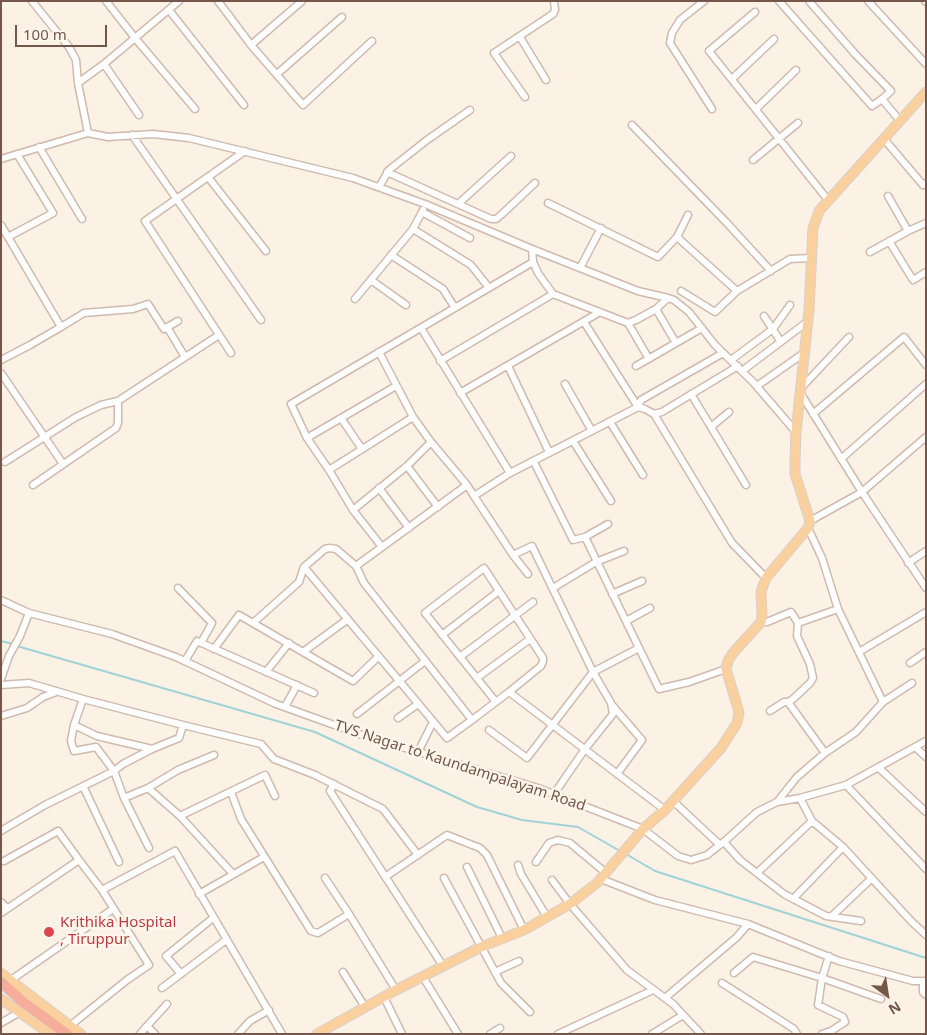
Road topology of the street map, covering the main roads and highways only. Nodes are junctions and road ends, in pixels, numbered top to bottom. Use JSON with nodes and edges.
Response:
{"nodes":[{"id":1,"x":926,"y":92,"type":"edge"},
{"id":2,"x":1,"y":973,"type":"edge"},
{"id":3,"x":6,"y":981,"type":"edge"},
{"id":4,"x":1,"y":991,"type":"edge"},
{"id":5,"x":1,"y":999,"type":"edge"},
{"id":6,"x":69,"y":1029,"type":"edge"},
{"id":7,"x":50,"y":1033,"type":"edge"},
{"id":8,"x":81,"y":1034,"type":"edge"},
{"id":9,"x":318,"y":1034,"type":"edge"}],
"edges":[{"from":1,"to":9,"type":"main road"},
{"from":2,"to":3,"type":"main road"},
{"from":3,"to":6,"type":"highway"},
{"from":4,"to":7,"type":"highway"},
{"from":5,"to":7,"type":"main road"},
{"from":6,"to":8,"type":"main road"}]}
